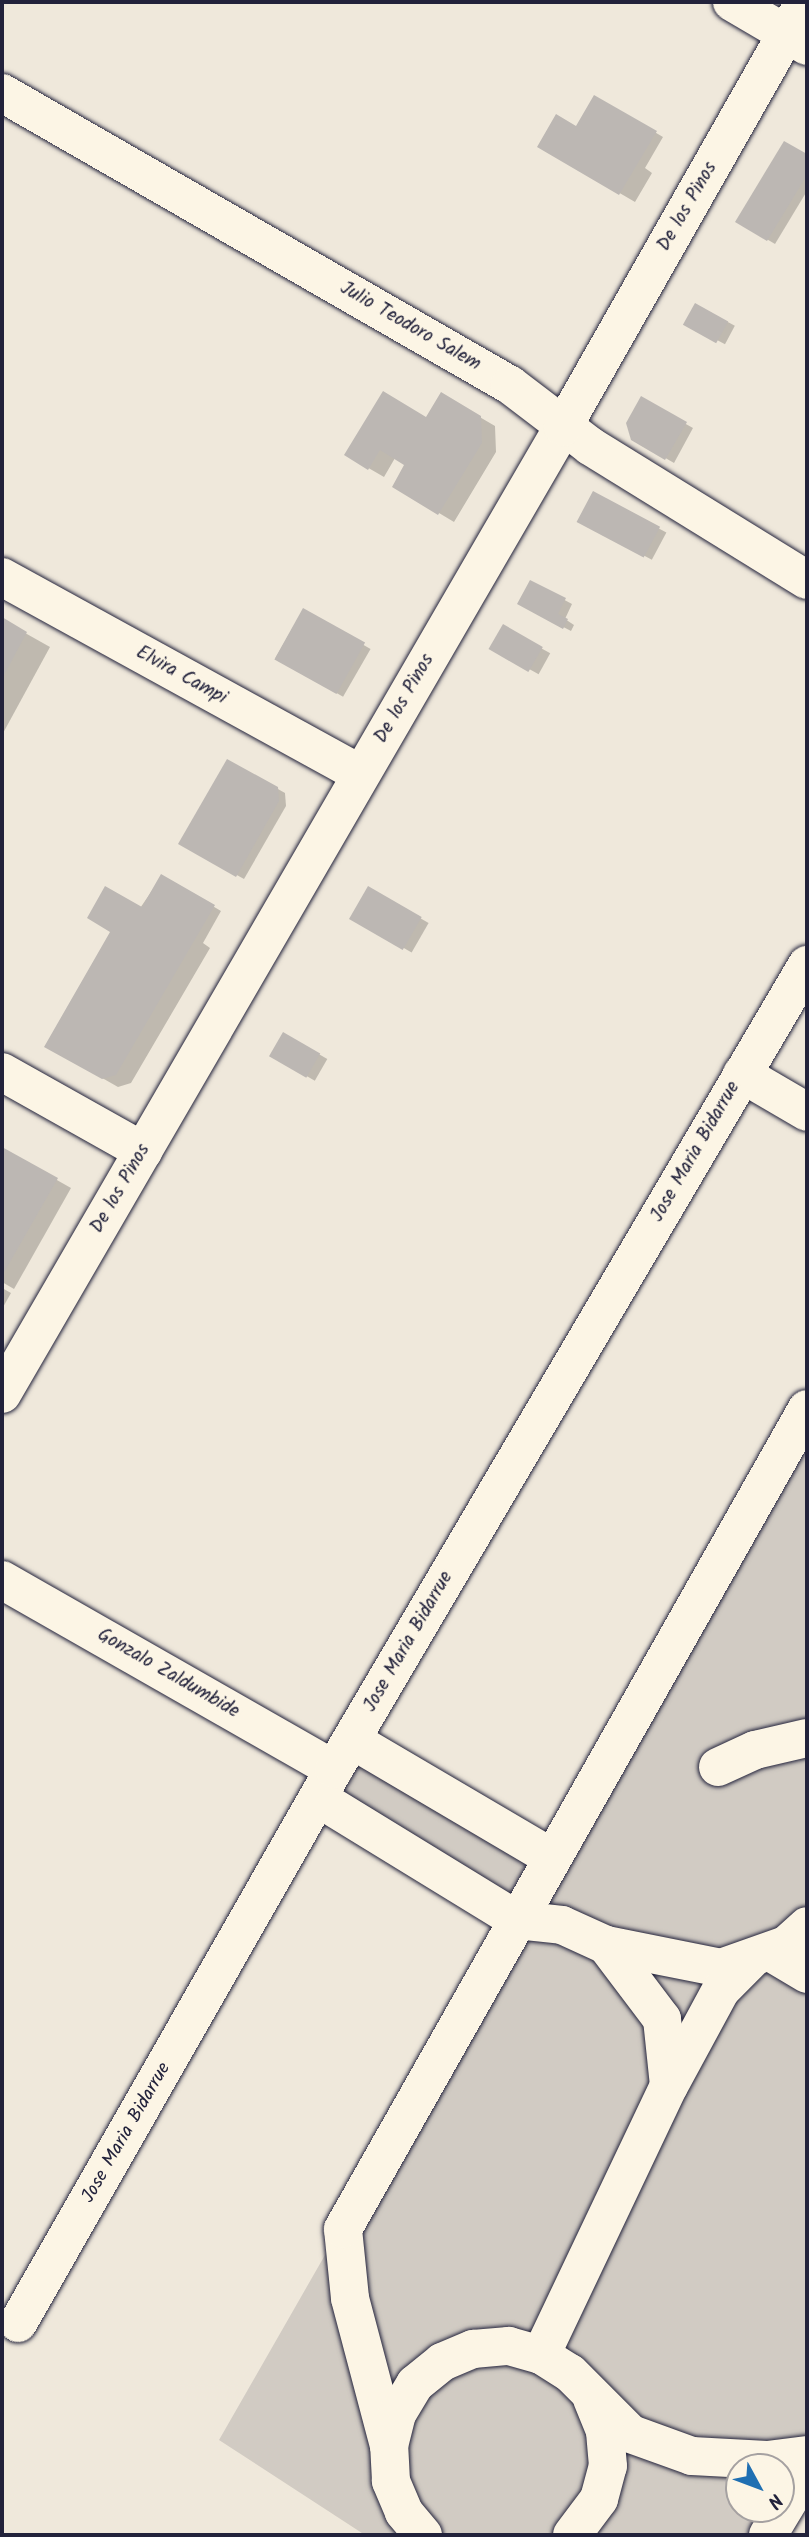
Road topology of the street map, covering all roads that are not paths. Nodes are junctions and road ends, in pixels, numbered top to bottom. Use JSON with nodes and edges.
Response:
{"nodes":[{"id":1,"x":732,"y":2,"type":"edge"},
{"id":2,"x":799,"y":27,"type":"edge"},
{"id":3,"x":2,"y":93,"type":"edge"},
{"id":4,"x":564,"y":427,"type":"junction"},
{"id":5,"x":2,"y":577,"type":"edge"},
{"id":6,"x":807,"y":580,"type":"edge"},
{"id":7,"x":360,"y":774,"type":"junction"},
{"id":8,"x":807,"y":965,"type":"edge"},
{"id":9,"x":2,"y":1072,"type":"edge"},
{"id":10,"x":742,"y":1074,"type":"junction"},
{"id":11,"x":807,"y":1112,"type":"edge"},
{"id":12,"x":143,"y":1151,"type":"junction"},
{"id":13,"x":2,"y":1394,"type":"edge"},
{"id":14,"x":807,"y":1409,"type":"edge"},
{"id":15,"x":2,"y":1580,"type":"edge"},
{"id":16,"x":807,"y":1738,"type":"edge"},
{"id":17,"x":718,"y":1766,"type":"dead end"},
{"id":18,"x":335,"y":1769,"type":"junction"},
{"id":19,"x":551,"y":1857,"type":"junction"},
{"id":20,"x":517,"y":1920,"type":"junction"},
{"id":21,"x":807,"y":1926,"type":"edge"},
{"id":22,"x":606,"y":1945,"type":"junction"},
{"id":23,"x":762,"y":1955,"type":"junction"},
{"id":24,"x":807,"y":1974,"type":"edge"},
{"id":25,"x":668,"y":2086,"type":"junction"},
{"id":26,"x":18,"y":2323,"type":"dead end"},
{"id":27,"x":541,"y":2355,"type":"junction"},
{"id":28,"x":593,"y":2399,"type":"junction"},
{"id":29,"x":389,"y":2446,"type":"junction"},
{"id":30,"x":807,"y":2455,"type":"edge"},
{"id":31,"x":807,"y":2470,"type":"edge"},
{"id":32,"x":423,"y":2535,"type":"edge"},
{"id":33,"x":572,"y":2535,"type":"edge"},
{"id":34,"x":768,"y":2535,"type":"edge"}],
"edges":[{"from":1,"to":2,"type":"street"},
{"from":2,"to":4,"type":"street","name":"De los Pinos"},
{"from":3,"to":4,"type":"street","name":"Julio Teodoro Salem"},
{"from":4,"to":6,"type":"street","name":"Julio Teodoro Salem"},
{"from":4,"to":7,"type":"street","name":"De los Pinos"},
{"from":5,"to":7,"type":"street","name":"Elvira Campi"},
{"from":7,"to":12,"type":"street","name":"De los Pinos"},
{"from":8,"to":10,"type":"street","name":"Jose Maria Bidarrue"},
{"from":9,"to":12,"type":"street"},
{"from":10,"to":11,"type":"street"},
{"from":10,"to":18,"type":"street","name":"Jose Maria Bidarrue"},
{"from":12,"to":13,"type":"street","name":"De los Pinos"},
{"from":14,"to":19,"type":"street"},
{"from":15,"to":18,"type":"street","name":"Gonzalo Zaldumbide"},
{"from":16,"to":17,"type":"street"},
{"from":18,"to":19,"type":"street"},
{"from":18,"to":20,"type":"street"},
{"from":18,"to":26,"type":"street","name":"Jose Maria Bidarrue"},
{"from":19,"to":20,"type":"street"},
{"from":20,"to":22,"type":"street"},
{"from":20,"to":29,"type":"street"},
{"from":21,"to":23,"type":"street"},
{"from":22,"to":23,"type":"street"},
{"from":22,"to":25,"type":"street"},
{"from":23,"to":24,"type":"street"},
{"from":23,"to":25,"type":"street"},
{"from":25,"to":27,"type":"street"},
{"from":27,"to":28,"type":"street"},
{"from":27,"to":29,"type":"street"},
{"from":28,"to":30,"type":"street"},
{"from":28,"to":33,"type":"street"},
{"from":29,"to":32,"type":"street"},
{"from":31,"to":34,"type":"street"}]}
